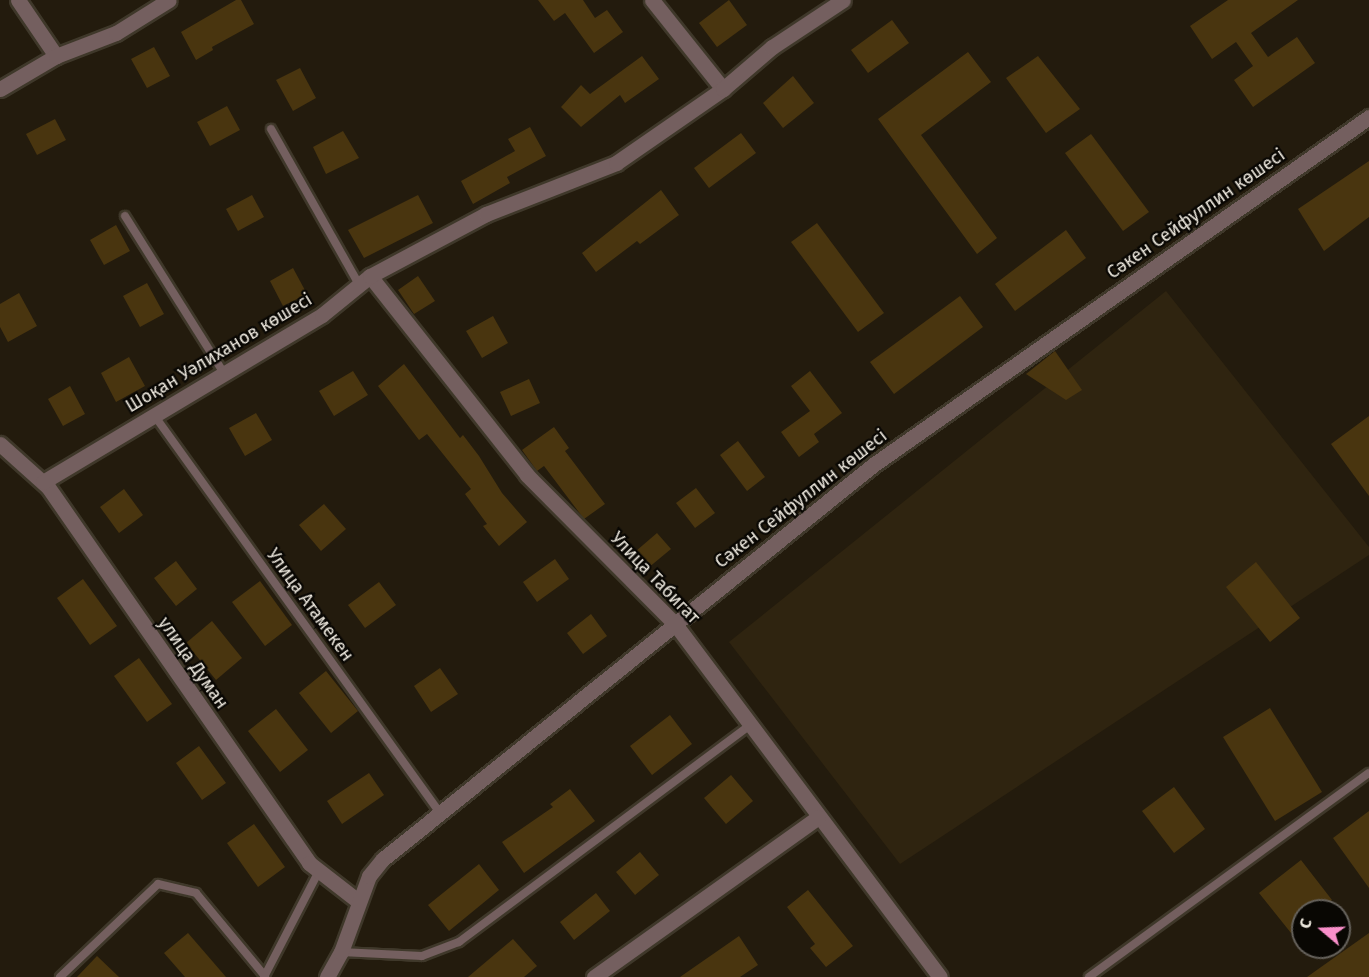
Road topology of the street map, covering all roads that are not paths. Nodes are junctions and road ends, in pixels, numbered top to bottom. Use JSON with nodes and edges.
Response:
{"nodes":[{"id":1,"x":18,"y":0,"type":"edge"},
{"id":2,"x":169,"y":0,"type":"edge"},
{"id":3,"x":652,"y":0,"type":"edge"},
{"id":4,"x":843,"y":0,"type":"edge"},
{"id":5,"x":56,"y":56,"type":"junction"},
{"id":6,"x":0,"y":88,"type":"edge"},
{"id":7,"x":723,"y":89,"type":"junction"},
{"id":8,"x":1369,"y":117,"type":"edge"},
{"id":9,"x":271,"y":129,"type":"dead end"},
{"id":10,"x":125,"y":216,"type":"dead end"},
{"id":11,"x":364,"y":279,"type":"junction"},
{"id":12,"x":224,"y":373,"type":"junction"},
{"id":13,"x":154,"y":415,"type":"junction"},
{"id":14,"x":0,"y":444,"type":"edge"},
{"id":15,"x":43,"y":482,"type":"junction"},
{"id":16,"x":675,"y":624,"type":"junction"},
{"id":17,"x":750,"y":725,"type":"junction"},
{"id":18,"x":1369,"y":773,"type":"edge"},
{"id":19,"x":440,"y":813,"type":"junction"},
{"id":20,"x":818,"y":817,"type":"junction"},
{"id":21,"x":319,"y":871,"type":"junction"},
{"id":22,"x":358,"y":901,"type":"junction"},
{"id":23,"x":341,"y":952,"type":"junction"},
{"id":24,"x":60,"y":977,"type":"edge"},
{"id":25,"x":264,"y":977,"type":"edge"},
{"id":26,"x":327,"y":977,"type":"edge"},
{"id":27,"x":594,"y":977,"type":"edge"},
{"id":28,"x":940,"y":977,"type":"edge"},
{"id":29,"x":1089,"y":977,"type":"edge"}],
"edges":[{"from":1,"to":5,"type":"street"},
{"from":2,"to":5,"type":"street"},
{"from":3,"to":7,"type":"street"},
{"from":4,"to":7,"type":"street","name":"Шоқан Уәлиханов көшесі"},
{"from":5,"to":6,"type":"street"},
{"from":7,"to":11,"type":"street","name":"Шоқан Уәлиханов көшесі"},
{"from":8,"to":16,"type":"street","name":"Сәкен Сейфуллин көшесі"},
{"from":9,"to":11,"type":"lane"},
{"from":10,"to":12,"type":"lane"},
{"from":11,"to":12,"type":"street","name":"Шоқан Уәлиханов көшесі"},
{"from":11,"to":16,"type":"street","name":"Улица Табигат"},
{"from":12,"to":13,"type":"street","name":"Шоқан Уәлиханов көшесі"},
{"from":13,"to":15,"type":"street","name":"Шоқан Уәлиханов көшесі"},
{"from":13,"to":19,"type":"lane","name":"Улица Атамекен"},
{"from":14,"to":15,"type":"street","name":"улица Думан"},
{"from":15,"to":21,"type":"street","name":"улица Думан"},
{"from":16,"to":17,"type":"street","name":"Улица Табигат"},
{"from":16,"to":19,"type":"street","name":"Сәкен Сейфуллин көшесі"},
{"from":17,"to":20,"type":"street","name":"Улица Табигат"},
{"from":17,"to":23,"type":"lane"},
{"from":18,"to":29,"type":"lane"},
{"from":19,"to":22,"type":"street","name":"Сәкен Сейфуллин көшесі"},
{"from":20,"to":27,"type":"street"},
{"from":20,"to":28,"type":"street","name":"Улица Табигат"},
{"from":21,"to":22,"type":"street","name":"улица Думан"},
{"from":21,"to":25,"type":"lane"},
{"from":22,"to":23,"type":"street","name":"Сәкен Сейфуллин көшесі"},
{"from":23,"to":26,"type":"street","name":"Сәкен Сейфуллин көшесі"},
{"from":24,"to":25,"type":"lane"}]}
